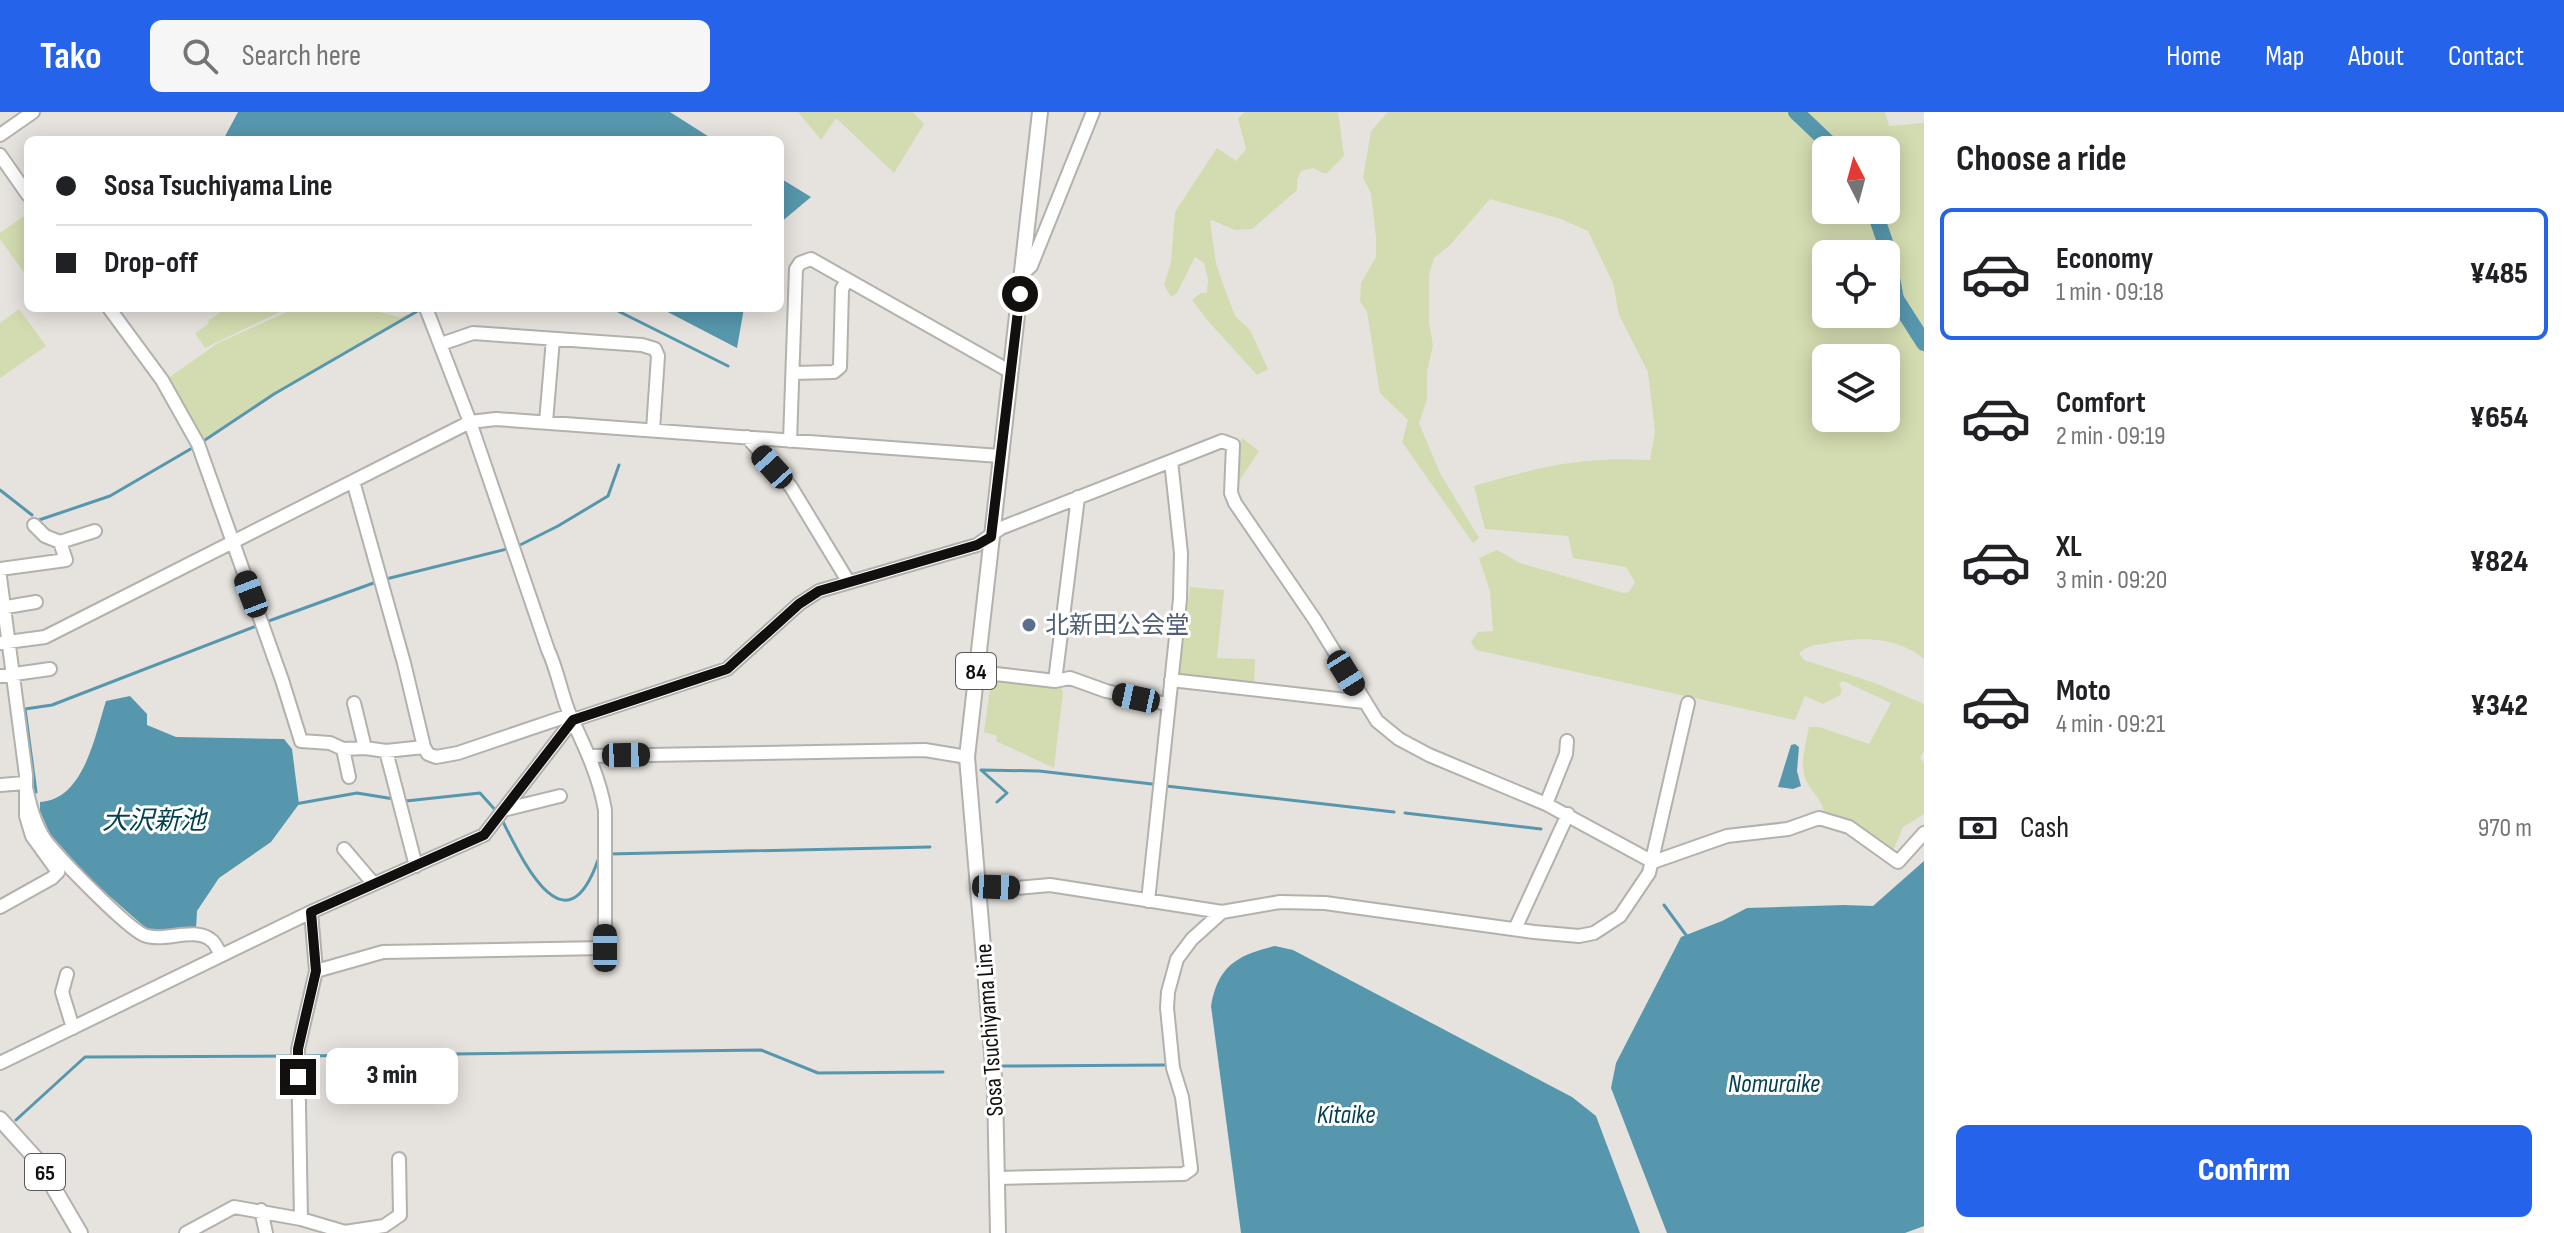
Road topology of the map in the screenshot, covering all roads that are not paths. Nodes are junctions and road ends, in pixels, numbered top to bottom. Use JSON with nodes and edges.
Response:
{"nodes":[{"id":1,"x":33,"y":112,"type":"edge"},
{"id":2,"x":1040,"y":112,"type":"edge"},
{"id":3,"x":1093,"y":112,"type":"edge"},
{"id":4,"x":0,"y":135,"type":"edge"},
{"id":5,"x":0,"y":155,"type":"edge"},
{"id":6,"x":24,"y":189,"type":"edge"},
{"id":7,"x":1022,"y":274,"type":"junction"},
{"id":8,"x":847,"y":280,"type":"junction"},
{"id":9,"x":112,"y":312,"type":"edge"},
{"id":10,"x":428,"y":312,"type":"edge"},
{"id":11,"x":553,"y":339,"type":"junction"},
{"id":12,"x":444,"y":343,"type":"dead end"},
{"id":13,"x":1009,"y":371,"type":"junction"},
{"id":14,"x":793,"y":373,"type":"junction"},
{"id":15,"x":470,"y":422,"type":"junction"},
{"id":16,"x":546,"y":422,"type":"junction"},
{"id":17,"x":653,"y":430,"type":"junction"},
{"id":18,"x":747,"y":437,"type":"junction"},
{"id":19,"x":790,"y":441,"type":"junction"},
{"id":20,"x":1000,"y":456,"type":"junction"},
{"id":21,"x":1171,"y":461,"type":"junction"},
{"id":22,"x":353,"y":481,"type":"junction"},
{"id":23,"x":1078,"y":497,"type":"junction"},
{"id":24,"x":34,"y":525,"type":"dead end"},
{"id":25,"x":95,"y":531,"type":"dead end"},
{"id":26,"x":991,"y":537,"type":"junction"},
{"id":27,"x":60,"y":542,"type":"junction"},
{"id":28,"x":232,"y":543,"type":"junction"},
{"id":29,"x":0,"y":569,"type":"edge"},
{"id":30,"x":0,"y":577,"type":"edge"},
{"id":31,"x":848,"y":581,"type":"junction"},
{"id":32,"x":36,"y":602,"type":"dead end"},
{"id":33,"x":2,"y":608,"type":"edge"},
{"id":34,"x":5,"y":642,"type":"edge"},
{"id":35,"x":50,"y":669,"type":"dead end"},
{"id":36,"x":7,"y":675,"type":"edge"},
{"id":37,"x":1171,"y":680,"type":"junction"},
{"id":38,"x":1055,"y":681,"type":"junction"},
{"id":39,"x":975,"y":682,"type":"junction"},
{"id":40,"x":1364,"y":702,"type":"junction"},
{"id":41,"x":354,"y":703,"type":"dead end"},
{"id":42,"x":1688,"y":703,"type":"dead end"},
{"id":43,"x":1167,"y":704,"type":"junction"},
{"id":44,"x":572,"y":717,"type":"junction"},
{"id":45,"x":1567,"y":741,"type":"dead end"},
{"id":46,"x":424,"y":747,"type":"junction"},
{"id":47,"x":365,"y":748,"type":"junction"},
{"id":48,"x":343,"y":749,"type":"junction"},
{"id":49,"x":386,"y":751,"type":"junction"},
{"id":50,"x":590,"y":756,"type":"junction"},
{"id":51,"x":967,"y":757,"type":"junction"},
{"id":52,"x":349,"y":777,"type":"dead end"},
{"id":53,"x":25,"y":783,"type":"junction"},
{"id":54,"x":0,"y":785,"type":"edge"},
{"id":55,"x":560,"y":796,"type":"dead end"},
{"id":56,"x":1546,"y":804,"type":"junction"},
{"id":57,"x":503,"y":810,"type":"junction"},
{"id":58,"x":1568,"y":814,"type":"junction"},
{"id":59,"x":1924,"y":833,"type":"edge"},
{"id":60,"x":344,"y":849,"type":"dead end"},
{"id":61,"x":1653,"y":862,"type":"junction"},
{"id":62,"x":416,"y":866,"type":"junction"},
{"id":63,"x":373,"y":883,"type":"junction"},
{"id":64,"x":977,"y":886,"type":"junction"},
{"id":65,"x":1148,"y":901,"type":"junction"},
{"id":66,"x":0,"y":907,"type":"edge"},
{"id":67,"x":311,"y":912,"type":"junction"},
{"id":68,"x":1222,"y":912,"type":"junction"},
{"id":69,"x":1515,"y":929,"type":"junction"},
{"id":70,"x":221,"y":955,"type":"junction"},
{"id":71,"x":316,"y":971,"type":"junction"},
{"id":72,"x":67,"y":974,"type":"dead end"},
{"id":73,"x":73,"y":1028,"type":"junction"},
{"id":74,"x":0,"y":1062,"type":"edge"},
{"id":75,"x":1,"y":1122,"type":"edge"},
{"id":76,"x":399,"y":1159,"type":"dead end"},
{"id":77,"x":998,"y":1178,"type":"junction"},
{"id":78,"x":261,"y":1210,"type":"junction"},
{"id":79,"x":301,"y":1219,"type":"junction"},
{"id":80,"x":80,"y":1233,"type":"edge"},
{"id":81,"x":186,"y":1233,"type":"edge"},
{"id":82,"x":266,"y":1233,"type":"edge"},
{"id":83,"x":998,"y":1233,"type":"edge"}],
"edges":[{"from":1,"to":4,"type":"street"},
{"from":2,"to":7,"type":"main road","name":"Sosa Tsuchiyama Line","number":"84"},
{"from":3,"to":7,"type":"street"},
{"from":5,"to":6,"type":"street"},
{"from":7,"to":13,"type":"main road","name":"Sosa Tsuchiyama Line","number":"84"},
{"from":8,"to":13,"type":"street"},
{"from":8,"to":14,"type":"street"},
{"from":8,"to":14,"type":"street"},
{"from":9,"to":28,"type":"street"},
{"from":10,"to":15,"type":"street"},
{"from":11,"to":12,"type":"street"},
{"from":11,"to":16,"type":"street"},
{"from":11,"to":17,"type":"street"},
{"from":13,"to":20,"type":"main road","name":"Sosa Tsuchiyama Line","number":"84"},
{"from":14,"to":19,"type":"street"},
{"from":15,"to":16,"type":"street"},
{"from":15,"to":22,"type":"street"},
{"from":15,"to":44,"type":"street"},
{"from":16,"to":17,"type":"street"},
{"from":17,"to":18,"type":"street"},
{"from":18,"to":19,"type":"street"},
{"from":18,"to":31,"type":"street"},
{"from":19,"to":20,"type":"street"},
{"from":20,"to":26,"type":"main road","name":"Sosa Tsuchiyama Line","number":"84"},
{"from":21,"to":23,"type":"street"},
{"from":21,"to":37,"type":"street"},
{"from":21,"to":40,"type":"street"},
{"from":22,"to":28,"type":"street"},
{"from":22,"to":46,"type":"street"},
{"from":23,"to":26,"type":"street"},
{"from":23,"to":38,"type":"street"},
{"from":24,"to":27,"type":"street"},
{"from":25,"to":27,"type":"street"},
{"from":26,"to":31,"type":"street"},
{"from":26,"to":39,"type":"main road","name":"Sosa Tsuchiyama Line","number":"84"},
{"from":27,"to":29,"type":"street"},
{"from":28,"to":34,"type":"street"},
{"from":28,"to":48,"type":"street"},
{"from":30,"to":33,"type":"street"},
{"from":31,"to":44,"type":"street"},
{"from":32,"to":33,"type":"street"},
{"from":33,"to":34,"type":"street"},
{"from":34,"to":36,"type":"street"},
{"from":35,"to":36,"type":"street"},
{"from":36,"to":53,"type":"street"},
{"from":37,"to":40,"type":"street"},
{"from":37,"to":43,"type":"street"},
{"from":38,"to":39,"type":"street"},
{"from":38,"to":43,"type":"street"},
{"from":39,"to":51,"type":"main road","name":"Sosa Tsuchiyama Line","number":"84"},
{"from":40,"to":56,"type":"street"},
{"from":41,"to":47,"type":"street"},
{"from":42,"to":61,"type":"street"},
{"from":43,"to":65,"type":"street"},
{"from":44,"to":46,"type":"street"},
{"from":44,"to":50,"type":"street"},
{"from":44,"to":57,"type":"street"},
{"from":45,"to":56,"type":"street"},
{"from":46,"to":49,"type":"street"},
{"from":47,"to":48,"type":"street"},
{"from":47,"to":49,"type":"street"},
{"from":48,"to":52,"type":"street"},
{"from":49,"to":62,"type":"street"},
{"from":50,"to":51,"type":"street"},
{"from":50,"to":71,"type":"street"},
{"from":51,"to":64,"type":"main road","name":"Sosa Tsuchiyama Line","number":"84"},
{"from":53,"to":54,"type":"street"},
{"from":53,"to":66,"type":"street"},
{"from":53,"to":70,"type":"street"},
{"from":55,"to":57,"type":"street"},
{"from":56,"to":58,"type":"street"},
{"from":57,"to":62,"type":"street"},
{"from":58,"to":61,"type":"street"},
{"from":58,"to":69,"type":"street"},
{"from":59,"to":61,"type":"street"},
{"from":60,"to":63,"type":"street"},
{"from":61,"to":69,"type":"street"},
{"from":62,"to":63,"type":"street"},
{"from":63,"to":67,"type":"street"},
{"from":64,"to":65,"type":"street"},
{"from":64,"to":77,"type":"main road","name":"Sosa Tsuchiyama Line","number":"84"},
{"from":65,"to":68,"type":"street"},
{"from":67,"to":70,"type":"street"},
{"from":67,"to":71,"type":"street"},
{"from":68,"to":69,"type":"street"},
{"from":68,"to":77,"type":"street"},
{"from":70,"to":73,"type":"street"},
{"from":71,"to":79,"type":"street"},
{"from":72,"to":73,"type":"street"},
{"from":73,"to":74,"type":"street"},
{"from":75,"to":80,"type":"main road","number":"65"},
{"from":76,"to":79,"type":"street"},
{"from":77,"to":83,"type":"main road","name":"Sosa Tsuchiyama Line","number":"84"},
{"from":78,"to":79,"type":"street"},
{"from":78,"to":81,"type":"street"},
{"from":78,"to":82,"type":"street"}]}
